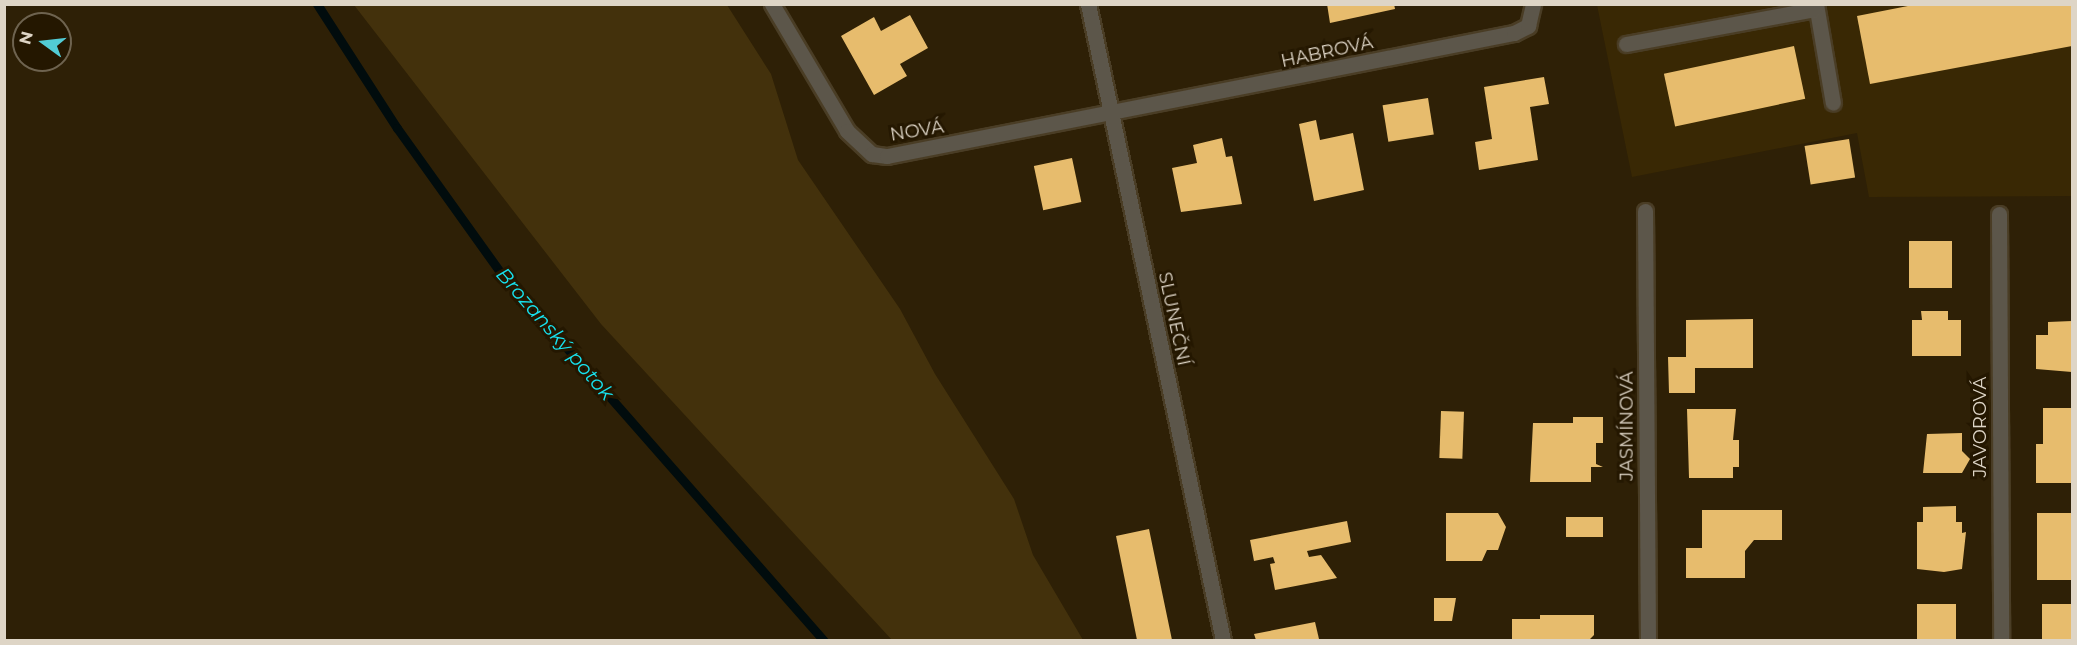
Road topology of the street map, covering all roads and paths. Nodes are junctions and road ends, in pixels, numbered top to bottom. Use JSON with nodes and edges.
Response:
{"nodes":[{"id":1,"x":772,"y":4,"type":"edge"},
{"id":2,"x":1088,"y":4,"type":"edge"},
{"id":3,"x":1533,"y":4,"type":"edge"},
{"id":4,"x":1815,"y":7,"type":"edge"},
{"id":5,"x":1626,"y":44,"type":"dead end"},
{"id":6,"x":1833,"y":103,"type":"dead end"},
{"id":7,"x":1111,"y":116,"type":"junction"},
{"id":8,"x":1645,"y":211,"type":"dead end"},
{"id":9,"x":1999,"y":214,"type":"dead end"},
{"id":10,"x":1223,"y":640,"type":"edge"},
{"id":11,"x":1648,"y":640,"type":"edge"},
{"id":12,"x":2001,"y":640,"type":"edge"}],
"edges":[{"from":1,"to":7,"type":"street","name":"NOVÁ"},
{"from":2,"to":7,"type":"street","name":"SLUNEČNÍ"},
{"from":3,"to":7,"type":"street","name":"HABROVÁ"},
{"from":4,"to":5,"type":"street"},
{"from":4,"to":6,"type":"street"},
{"from":7,"to":10,"type":"street","name":"SLUNEČNÍ"},
{"from":8,"to":11,"type":"street","name":"JASMÍNOVÁ"},
{"from":9,"to":12,"type":"street","name":"JAVOROVÁ"}]}
